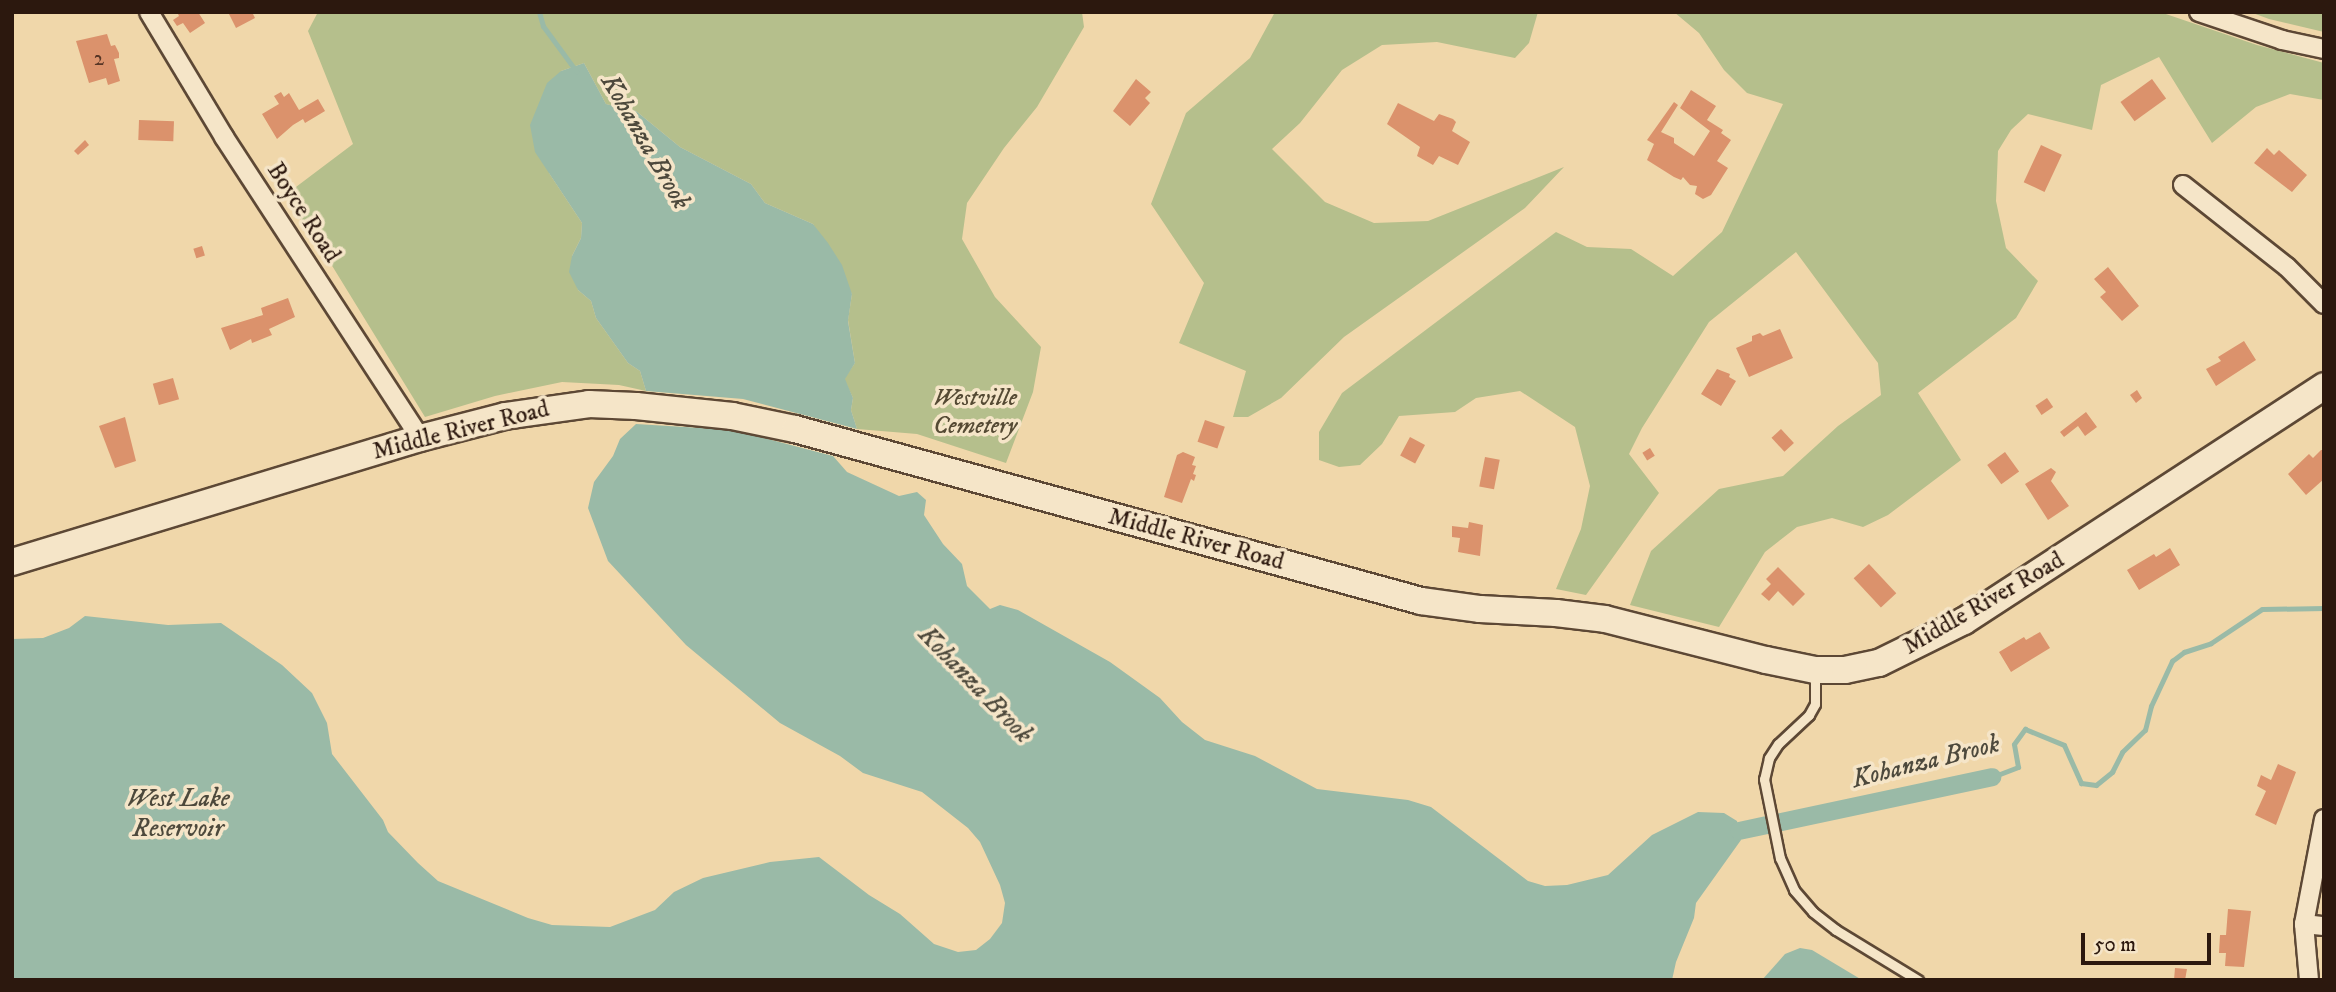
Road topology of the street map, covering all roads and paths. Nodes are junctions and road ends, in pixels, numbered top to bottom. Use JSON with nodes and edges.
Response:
{"nodes":[{"id":1,"x":149,"y":12,"type":"edge"},
{"id":2,"x":2199,"y":12,"type":"edge"},
{"id":3,"x":2324,"y":49,"type":"edge"},
{"id":4,"x":2183,"y":185,"type":"dead end"},
{"id":5,"x":2324,"y":303,"type":"edge"},
{"id":6,"x":2324,"y":386,"type":"edge"},
{"id":7,"x":420,"y":439,"type":"junction"},
{"id":8,"x":12,"y":562,"type":"edge"},
{"id":9,"x":1815,"y":670,"type":"junction"},
{"id":10,"x":2324,"y":818,"type":"edge"},
{"id":11,"x":2304,"y":924,"type":"junction"},
{"id":12,"x":2324,"y":926,"type":"edge"},
{"id":13,"x":1918,"y":980,"type":"edge"},
{"id":14,"x":2309,"y":980,"type":"edge"}],
"edges":[{"from":1,"to":7,"type":"street","name":"Boyce Road"},
{"from":2,"to":3,"type":"street"},
{"from":4,"to":5,"type":"street"},
{"from":6,"to":9,"type":"main road","name":"Middle River Road"},
{"from":7,"to":8,"type":"main road","name":"Middle River Road"},
{"from":7,"to":9,"type":"main road","name":"Middle River Road"},
{"from":9,"to":13,"type":"lane"},
{"from":10,"to":11,"type":"street"},
{"from":11,"to":12,"type":"street"},
{"from":11,"to":14,"type":"street"}]}
